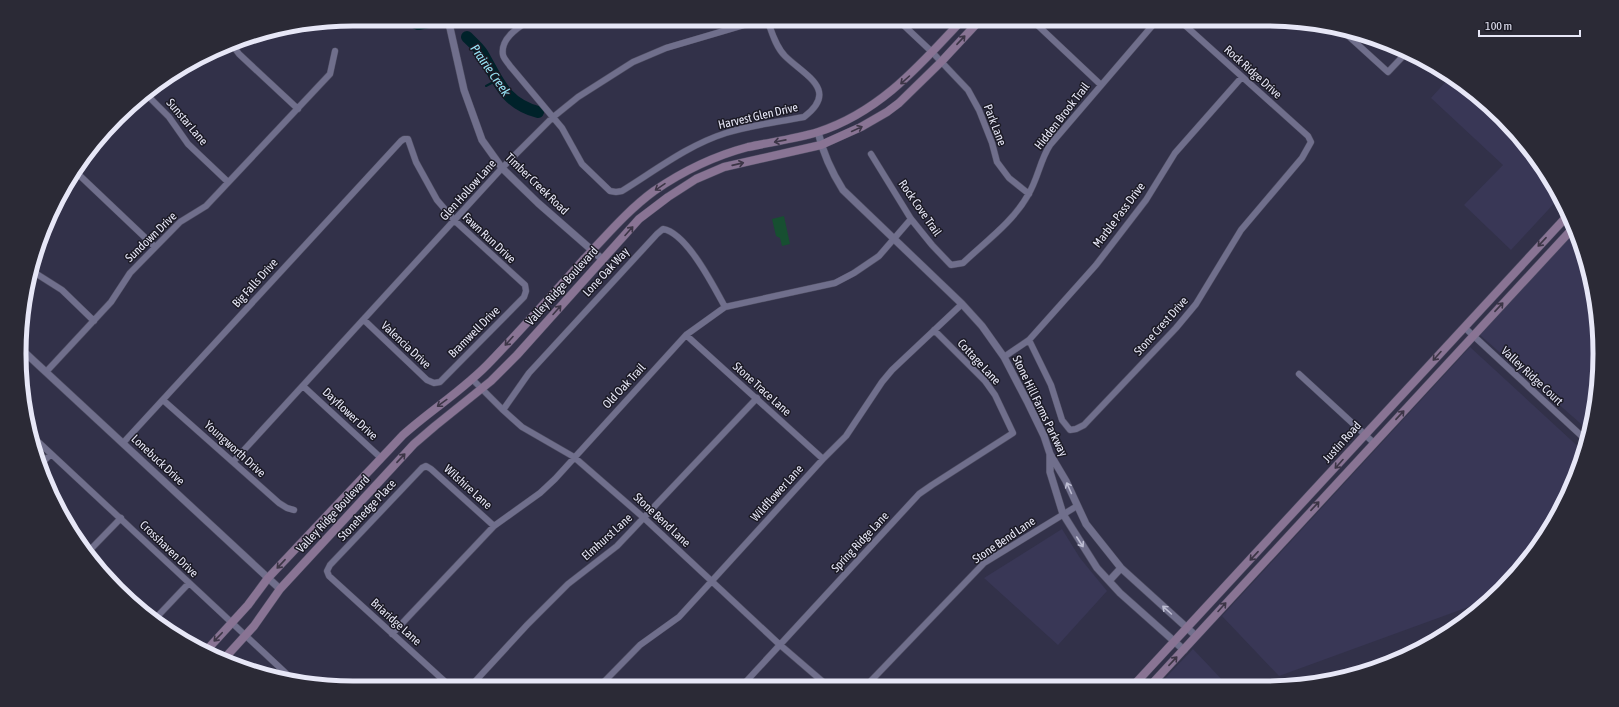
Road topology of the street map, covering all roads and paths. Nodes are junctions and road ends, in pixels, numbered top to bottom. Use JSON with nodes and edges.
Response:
{"nodes":[{"id":1,"x":450,"y":26,"type":"edge"},
{"id":2,"x":521,"y":26,"type":"edge"},
{"id":3,"x":740,"y":26,"type":"edge"},
{"id":4,"x":770,"y":26,"type":"edge"},
{"id":5,"x":904,"y":26,"type":"edge"},
{"id":6,"x":956,"y":26,"type":"edge"},
{"id":7,"x":974,"y":26,"type":"edge"},
{"id":8,"x":1038,"y":26,"type":"edge"},
{"id":9,"x":1152,"y":26,"type":"edge"},
{"id":10,"x":1186,"y":26,"type":"edge"},
{"id":11,"x":1349,"y":37,"type":"edge"},
{"id":12,"x":235,"y":48,"type":"edge"},
{"id":13,"x":334,"y":51,"type":"dead end"},
{"id":14,"x":932,"y":52,"type":"junction"},
{"id":15,"x":1403,"y":57,"type":"edge"},
{"id":16,"x":941,"y":62,"type":"junction"},
{"id":17,"x":1242,"y":76,"type":"junction"},
{"id":18,"x":1101,"y":85,"type":"junction"},
{"id":19,"x":150,"y":97,"type":"edge"},
{"id":20,"x":298,"y":109,"type":"junction"},
{"id":21,"x":552,"y":118,"type":"junction"},
{"id":22,"x":818,"y":132,"type":"junction"},
{"id":23,"x":404,"y":139,"type":"joint"},
{"id":24,"x":1311,"y":142,"type":"joint"},
{"id":25,"x":821,"y":145,"type":"junction"},
{"id":26,"x":871,"y":154,"type":"dead end"},
{"id":27,"x":502,"y":168,"type":"junction"},
{"id":28,"x":79,"y":175,"type":"edge"},
{"id":29,"x":228,"y":182,"type":"junction"},
{"id":30,"x":1029,"y":194,"type":"junction"},
{"id":31,"x":911,"y":219,"type":"junction"},
{"id":32,"x":1564,"y":219,"type":"edge"},
{"id":33,"x":455,"y":221,"type":"junction"},
{"id":34,"x":1570,"y":232,"type":"edge"},
{"id":35,"x":893,"y":239,"type":"junction"},
{"id":36,"x":156,"y":247,"type":"junction"},
{"id":37,"x":592,"y":250,"type":"junction"},
{"id":38,"x":602,"y":259,"type":"junction"},
{"id":39,"x":958,"y":265,"type":"joint"},
{"id":40,"x":36,"y":273,"type":"edge"},
{"id":41,"x":526,"y":291,"type":"joint"},
{"id":42,"x":962,"y":304,"type":"junction"},
{"id":43,"x":725,"y":306,"type":"junction"},
{"id":44,"x":364,"y":320,"type":"junction"},
{"id":45,"x":94,"y":321,"type":"junction"},
{"id":46,"x":1464,"y":327,"type":"junction"},
{"id":47,"x":934,"y":330,"type":"junction"},
{"id":48,"x":686,"y":335,"type":"junction"},
{"id":49,"x":1473,"y":336,"type":"junction"},
{"id":50,"x":1029,"y":340,"type":"junction"},
{"id":51,"x":26,"y":354,"type":"edge"},
{"id":52,"x":1004,"y":357,"type":"junction"},
{"id":53,"x":46,"y":372,"type":"junction"},
{"id":54,"x":1299,"y":374,"type":"dead end"},
{"id":55,"x":473,"y":380,"type":"junction"},
{"id":56,"x":434,"y":383,"type":"joint"},
{"id":57,"x":303,"y":386,"type":"junction"},
{"id":58,"x":482,"y":389,"type":"junction"},
{"id":59,"x":757,"y":398,"type":"junction"},
{"id":60,"x":164,"y":400,"type":"junction"},
{"id":61,"x":503,"y":410,"type":"junction"},
{"id":62,"x":1013,"y":433,"type":"joint"},
{"id":63,"x":1365,"y":435,"type":"junction"},
{"id":64,"x":1582,"y":437,"type":"edge"},
{"id":65,"x":38,"y":442,"type":"edge"},
{"id":66,"x":123,"y":443,"type":"junction"},
{"id":67,"x":1374,"y":443,"type":"junction"},
{"id":68,"x":51,"y":454,"type":"junction"},
{"id":69,"x":1050,"y":454,"type":"junction"},
{"id":70,"x":574,"y":457,"type":"junction"},
{"id":71,"x":382,"y":458,"type":"junction"},
{"id":72,"x":823,"y":459,"type":"junction"},
{"id":73,"x":44,"y":461,"type":"edge"},
{"id":74,"x":233,"y":462,"type":"junction"},
{"id":75,"x":426,"y":466,"type":"joint"},
{"id":76,"x":1077,"y":506,"type":"junction"},
{"id":77,"x":294,"y":510,"type":"dead end"},
{"id":78,"x":1063,"y":514,"type":"junction"},
{"id":79,"x":121,"y":518,"type":"junction"},
{"id":80,"x":644,"y":518,"type":"junction"},
{"id":81,"x":494,"y":526,"type":"junction"},
{"id":82,"x":1280,"y":527,"type":"junction"},
{"id":83,"x":1288,"y":535,"type":"junction"},
{"id":84,"x":91,"y":549,"type":"edge"},
{"id":85,"x":1121,"y":568,"type":"junction"},
{"id":86,"x":327,"y":571,"type":"joint"},
{"id":87,"x":268,"y":578,"type":"junction"},
{"id":88,"x":1109,"y":581,"type":"junction"},
{"id":89,"x":712,"y":582,"type":"junction"},
{"id":90,"x":189,"y":583,"type":"junction"},
{"id":91,"x":280,"y":589,"type":"junction"},
{"id":92,"x":158,"y":616,"type":"edge"},
{"id":93,"x":232,"y":623,"type":"junction"},
{"id":94,"x":1187,"y":628,"type":"junction"},
{"id":95,"x":392,"y":634,"type":"junction"},
{"id":96,"x":246,"y":636,"type":"junction"},
{"id":97,"x":1196,"y":636,"type":"junction"},
{"id":98,"x":1175,"y":641,"type":"junction"},
{"id":99,"x":780,"y":644,"type":"junction"},
{"id":100,"x":209,"y":647,"type":"edge"},
{"id":101,"x":1184,"y":650,"type":"junction"},
{"id":102,"x":227,"y":656,"type":"edge"},
{"id":103,"x":285,"y":674,"type":"edge"},
{"id":104,"x":444,"y":681,"type":"edge"},
{"id":105,"x":475,"y":681,"type":"edge"},
{"id":106,"x":605,"y":681,"type":"edge"},
{"id":107,"x":746,"y":681,"type":"edge"},
{"id":108,"x":822,"y":681,"type":"edge"},
{"id":109,"x":871,"y":681,"type":"edge"},
{"id":110,"x":1138,"y":681,"type":"edge"},
{"id":111,"x":1155,"y":681,"type":"edge"}],
"edges":[{"from":1,"to":27,"type":"street","name":"Timber Creek Road"},
{"from":2,"to":21,"type":"street"},
{"from":3,"to":21,"type":"street","name":"Glen Hollow Lane"},
{"from":4,"to":21,"type":"street","name":"Harvest Glen Drive"},
{"from":5,"to":14,"type":"street","name":"Park Lane"},
{"from":6,"to":14,"type":"main road","name":"Valley Ridge Boulevard"},
{"from":16,"to":7,"type":"main road","name":"Valley Ridge Boulevard","one_way":true},
{"from":8,"to":18,"type":"street"},
{"from":9,"to":18,"type":"street","name":"Hidden Brook Trail"},
{"from":10,"to":17,"type":"street","name":"Rock Ridge Drive"},
{"from":11,"to":15,"type":"street"},
{"from":12,"to":20,"type":"street"},
{"from":13,"to":20,"type":"street","name":"Sundown Drive"},
{"from":14,"to":16,"type":"street","name":"Park Lane"},
{"from":14,"to":22,"type":"main road","name":"Valley Ridge Boulevard","one_way":true},
{"from":25,"to":16,"type":"main road","name":"Valley Ridge Boulevard","one_way":true},
{"from":16,"to":30,"type":"street","name":"Park Lane"},
{"from":17,"to":24,"type":"street","name":"Rock Ridge Drive"},
{"from":17,"to":50,"type":"street","name":"Marble Pass Drive"},
{"from":18,"to":30,"type":"street","name":"Hidden Brook Trail"},
{"from":19,"to":29,"type":"street","name":"Sunstar Lane"},
{"from":20,"to":29,"type":"street","name":"Sundown Drive"},
{"from":21,"to":27,"type":"street","name":"Glen Hollow Lane"},
{"from":22,"to":25,"type":"street","name":"Stone Hill Farms Parkway"},
{"from":22,"to":37,"type":"main road","name":"Valley Ridge Boulevard","one_way":true},
{"from":23,"to":33,"type":"street","name":"Fawn Run Drive"},
{"from":23,"to":60,"type":"street","name":"Big Falls Drive"},
{"from":24,"to":50,"type":"street","name":"Stone Crest Drive"},
{"from":25,"to":35,"type":"street","name":"Stone Hill Farms Parkway"},
{"from":38,"to":25,"type":"main road","name":"Valley Ridge Boulevard","one_way":true},
{"from":26,"to":31,"type":"street","name":"Rock Cove Trail"},
{"from":27,"to":33,"type":"street","name":"Glen Hollow Lane"},
{"from":27,"to":37,"type":"street","name":"Timber Creek Road"},
{"from":28,"to":36,"type":"street"},
{"from":29,"to":36,"type":"street","name":"Sundown Drive"},
{"from":30,"to":39,"type":"street","name":"Hidden Brook Trail"},
{"from":31,"to":35,"type":"street","name":"Old Oak Trail"},
{"from":31,"to":39,"type":"street","name":"Rock Cove Trail"},
{"from":32,"to":46,"type":"main road","name":"Justin Road","one_way":true},
{"from":33,"to":41,"type":"street","name":"Fawn Run Drive"},
{"from":33,"to":44,"type":"street","name":"Glen Hollow Lane"},
{"from":49,"to":34,"type":"main road","name":"Justin Road","one_way":true},
{"from":35,"to":42,"type":"street","name":"Stone Hill Farms Parkway"},
{"from":35,"to":43,"type":"street","name":"Old Oak Trail"},
{"from":36,"to":45,"type":"street","name":"Sundown Drive"},
{"from":37,"to":38,"type":"street","name":"Timber Creek Road"},
{"from":37,"to":55,"type":"main road","name":"Valley Ridge Boulevard","one_way":true},
{"from":58,"to":38,"type":"main road","name":"Valley Ridge Boulevard","one_way":true},
{"from":40,"to":45,"type":"street"},
{"from":41,"to":56,"type":"street","name":"Bramwell Drive"},
{"from":42,"to":47,"type":"street","name":"Wildflower Lane"},
{"from":42,"to":52,"type":"street","name":"Stone Hill Farms Parkway"},
{"from":43,"to":48,"type":"street","name":"Old Oak Trail"},
{"from":43,"to":61,"type":"street","name":"Lone Oak Way"},
{"from":44,"to":56,"type":"street","name":"Valencia Drive"},
{"from":44,"to":57,"type":"street","name":"Glen Hollow Lane"},
{"from":45,"to":53,"type":"street","name":"Sundown Drive"},
{"from":46,"to":49,"type":"street","name":"Valley Ridge Court"},
{"from":46,"to":63,"type":"main road","name":"Justin Road","one_way":true},
{"from":47,"to":62,"type":"street","name":"Cottage Lane"},
{"from":47,"to":72,"type":"street","name":"Wildflower Lane"},
{"from":48,"to":59,"type":"street","name":"Stone Trace Lane"},
{"from":48,"to":70,"type":"street","name":"Old Oak Trail"},
{"from":49,"to":64,"type":"street","name":"Valley Ridge Court"},
{"from":67,"to":49,"type":"main road","name":"Justin Road","one_way":true},
{"from":50,"to":52,"type":"street","name":"Marble Pass Drive"},
{"from":51,"to":53,"type":"street","name":"Lonebuck Drive"},
{"from":52,"to":69,"type":"street","name":"Stone Hill Farms Parkway"},
{"from":53,"to":66,"type":"street","name":"Lonebuck Drive"},
{"from":54,"to":63,"type":"street"},
{"from":55,"to":58,"type":"street","name":"Stone Bend Lane"},
{"from":55,"to":71,"type":"main road","name":"Valley Ridge Boulevard","one_way":true},
{"from":57,"to":71,"type":"street","name":"Dayflower Drive"},
{"from":57,"to":74,"type":"street","name":"Glen Hollow Lane"},
{"from":58,"to":61,"type":"street","name":"Stone Bend Lane"},
{"from":91,"to":58,"type":"main road","name":"Valley Ridge Boulevard","one_way":true},
{"from":59,"to":72,"type":"street","name":"Stone Trace Lane"},
{"from":59,"to":80,"type":"street","name":"Elmhurst Lane"},
{"from":60,"to":66,"type":"street","name":"Big Falls Drive"},
{"from":60,"to":74,"type":"street","name":"Youngworth Drive"},
{"from":61,"to":70,"type":"street","name":"Stone Bend Lane"},
{"from":62,"to":99,"type":"street","name":"Spring Ridge Lane"},
{"from":63,"to":67,"type":"street"},
{"from":63,"to":82,"type":"main road","name":"Justin Road","one_way":true},
{"from":65,"to":68,"type":"street","name":"Crosshaven Drive"},
{"from":66,"to":87,"type":"street","name":"Lonebuck Drive"},
{"from":83,"to":67,"type":"main road","name":"Justin Road","one_way":true},
{"from":68,"to":73,"type":"street"},
{"from":68,"to":79,"type":"street","name":"Crosshaven Drive"},
{"from":76,"to":69,"type":"street","name":"Stone Hill Farms Parkway","one_way":true},
{"from":69,"to":78,"type":"street"},
{"from":70,"to":80,"type":"street","name":"Stone Bend Lane"},
{"from":70,"to":81,"type":"street","name":"Old Oak Trail"},
{"from":71,"to":87,"type":"main road","name":"Valley Ridge Boulevard","one_way":true},
{"from":72,"to":89,"type":"street","name":"Wildflower Lane"},
{"from":74,"to":77,"type":"street","name":"Youngworth Drive"},
{"from":75,"to":81,"type":"street","name":"Wilshire Lane"},
{"from":75,"to":86,"type":"street","name":"Stonehedge Place"},
{"from":76,"to":78,"type":"street","name":"Stone Bend Lane"},
{"from":76,"to":85,"type":"street","name":"Stone Hill Farms Parkway"},
{"from":78,"to":88,"type":"street","one_way":true},
{"from":78,"to":109,"type":"street","name":"Stone Bend Lane"},
{"from":79,"to":84,"type":"street"},
{"from":79,"to":90,"type":"street","name":"Crosshaven Drive"},
{"from":80,"to":89,"type":"street","name":"Stone Bend Lane"},
{"from":80,"to":105,"type":"street","name":"Elmhurst Lane"},
{"from":81,"to":95,"type":"street","name":"Old Oak Trail"},
{"from":82,"to":83,"type":"main road"},
{"from":82,"to":94,"type":"main road","name":"Justin Road","one_way":true},
{"from":97,"to":83,"type":"main road","name":"Justin Road","one_way":true},
{"from":85,"to":88,"type":"street"},
{"from":94,"to":85,"type":"street","name":"Stone Hill Farms Parkway","one_way":true},
{"from":86,"to":95,"type":"street","name":"Briaridge Lane"},
{"from":87,"to":91,"type":"street","name":"Lonebuck Drive"},
{"from":87,"to":93,"type":"main road","name":"Valley Ridge Boulevard"},
{"from":88,"to":98,"type":"street"},
{"from":89,"to":99,"type":"street","name":"Stone Bend Lane"},
{"from":89,"to":106,"type":"street","name":"Wildflower Lane"},
{"from":90,"to":92,"type":"street"},
{"from":90,"to":93,"type":"street","name":"Crosshaven Drive"},
{"from":91,"to":96,"type":"main road","name":"Valley Ridge Boulevard"},
{"from":93,"to":96,"type":"street","name":"Crosshaven Drive"},
{"from":93,"to":100,"type":"main road","name":"Valley Ridge Boulevard","one_way":true},
{"from":94,"to":97,"type":"street","name":"Stone Hill Farms Parkway"},
{"from":94,"to":98,"type":"main road","name":"Justin Road"},
{"from":95,"to":104,"type":"street","name":"Briaridge Lane"},
{"from":96,"to":102,"type":"main road","name":"Valley Ridge Boulevard"},
{"from":96,"to":103,"type":"street","name":"Crosshaven Drive"},
{"from":97,"to":101,"type":"main road","name":"Justin Road"},
{"from":98,"to":101,"type":"street"},
{"from":98,"to":110,"type":"main road","name":"Justin Road"},
{"from":99,"to":107,"type":"street","name":"Spring Ridge Lane"},
{"from":99,"to":108,"type":"street","name":"Stone Bend Lane"},
{"from":111,"to":101,"type":"main road","name":"Justin Road","one_way":true}]}
